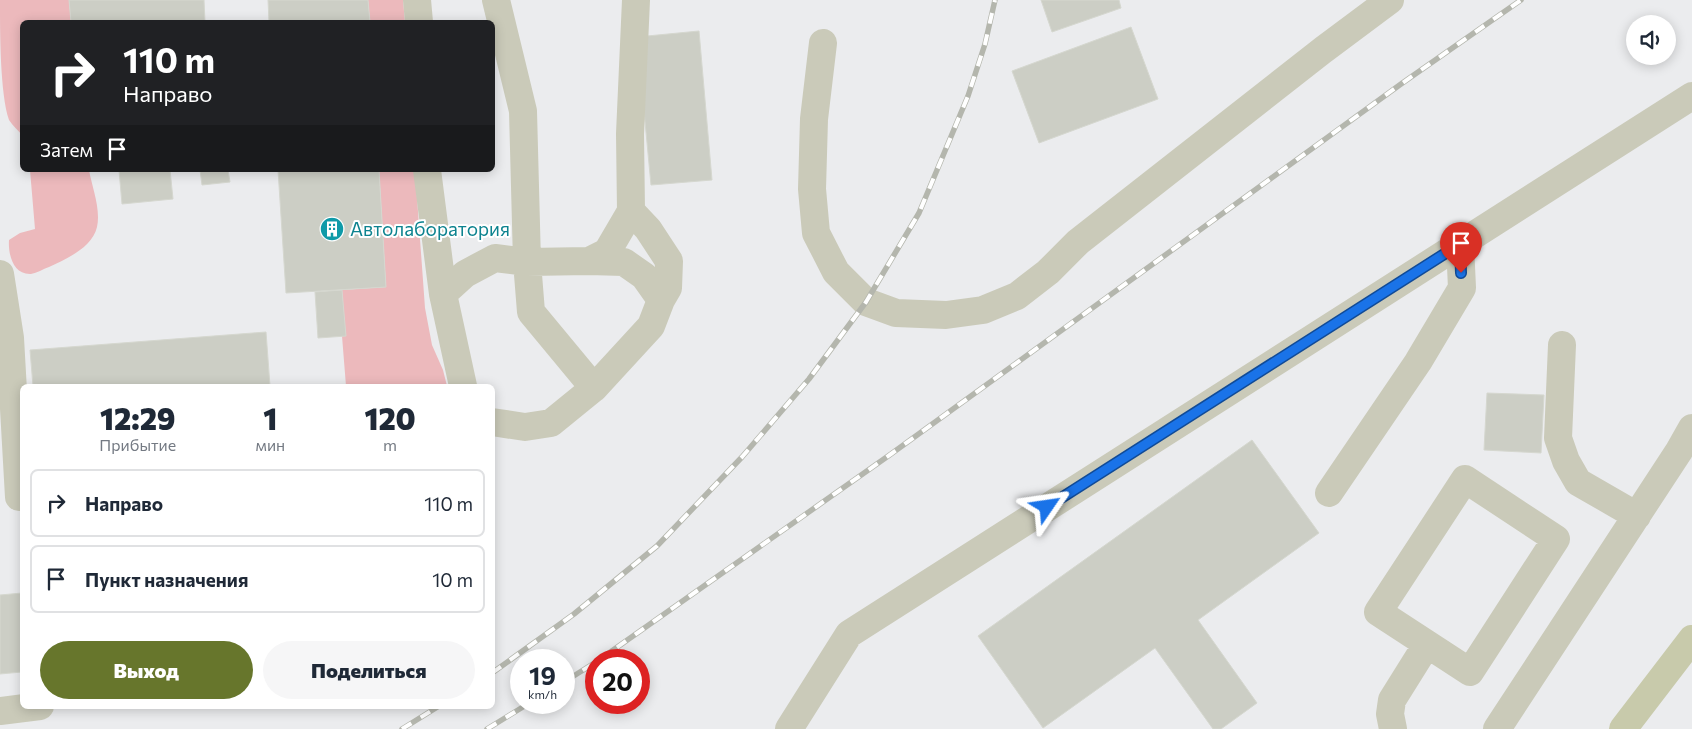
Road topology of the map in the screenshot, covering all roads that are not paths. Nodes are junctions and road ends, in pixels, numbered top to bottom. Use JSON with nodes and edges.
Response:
{"nodes":[{"id":1,"x":417,"y":0,"type":"edge"},
{"id":2,"x":496,"y":0,"type":"edge"},
{"id":3,"x":636,"y":0,"type":"edge"},
{"id":4,"x":1390,"y":0,"type":"edge"},
{"id":5,"x":419,"y":20,"type":"edge"},
{"id":6,"x":822,"y":43,"type":"dead end"},
{"id":7,"x":1692,"y":96,"type":"edge"},
{"id":8,"x":427,"y":172,"type":"edge"},
{"id":9,"x":631,"y":211,"type":"junction"},
{"id":10,"x":1460,"y":244,"type":"junction"},
{"id":11,"x":589,"y":260,"type":"junction"},
{"id":12,"x":527,"y":262,"type":"junction"},
{"id":13,"x":0,"y":274,"type":"edge"},
{"id":14,"x":443,"y":294,"type":"junction"},
{"id":15,"x":661,"y":300,"type":"junction"},
{"id":16,"x":1562,"y":345,"type":"dead end"},
{"id":17,"x":463,"y":384,"type":"edge"},
{"id":18,"x":594,"y":388,"type":"junction"},
{"id":19,"x":495,"y":422,"type":"edge"},
{"id":20,"x":1692,"y":428,"type":"edge"},
{"id":21,"x":1329,"y":494,"type":"dead end"},
{"id":22,"x":14,"y":501,"type":"edge"},
{"id":23,"x":1637,"y":516,"type":"junction"},
{"id":24,"x":1692,"y":639,"type":"edge"},
{"id":25,"x":1427,"y":644,"type":"junction"},
{"id":26,"x":20,"y":708,"type":"edge"},
{"id":27,"x":0,"y":711,"type":"edge"},
{"id":28,"x":789,"y":729,"type":"edge"},
{"id":29,"x":1393,"y":729,"type":"edge"},
{"id":30,"x":1497,"y":729,"type":"edge"},
{"id":31,"x":1624,"y":729,"type":"edge"}],
"edges":[{"from":1,"to":5,"type":"lane"},
{"from":2,"to":12,"type":"lane"},
{"from":3,"to":9,"type":"lane"},
{"from":4,"to":6,"type":"lane"},
{"from":7,"to":10,"type":"lane"},
{"from":8,"to":14,"type":"lane"},
{"from":9,"to":11,"type":"lane"},
{"from":9,"to":15,"type":"lane"},
{"from":10,"to":21,"type":"lane"},
{"from":10,"to":28,"type":"lane"},
{"from":11,"to":12,"type":"lane"},
{"from":11,"to":15,"type":"lane"},
{"from":12,"to":14,"type":"lane"},
{"from":12,"to":18,"type":"lane"},
{"from":13,"to":22,"type":"lane"},
{"from":14,"to":17,"type":"lane"},
{"from":15,"to":18,"type":"lane"},
{"from":16,"to":23,"type":"lane"},
{"from":18,"to":19,"type":"lane"},
{"from":20,"to":23,"type":"lane"},
{"from":23,"to":30,"type":"lane"},
{"from":24,"to":31,"type":"main road"},
{"from":25,"to":25,"type":"lane"},
{"from":25,"to":29,"type":"lane"},
{"from":26,"to":27,"type":"lane"}]}
